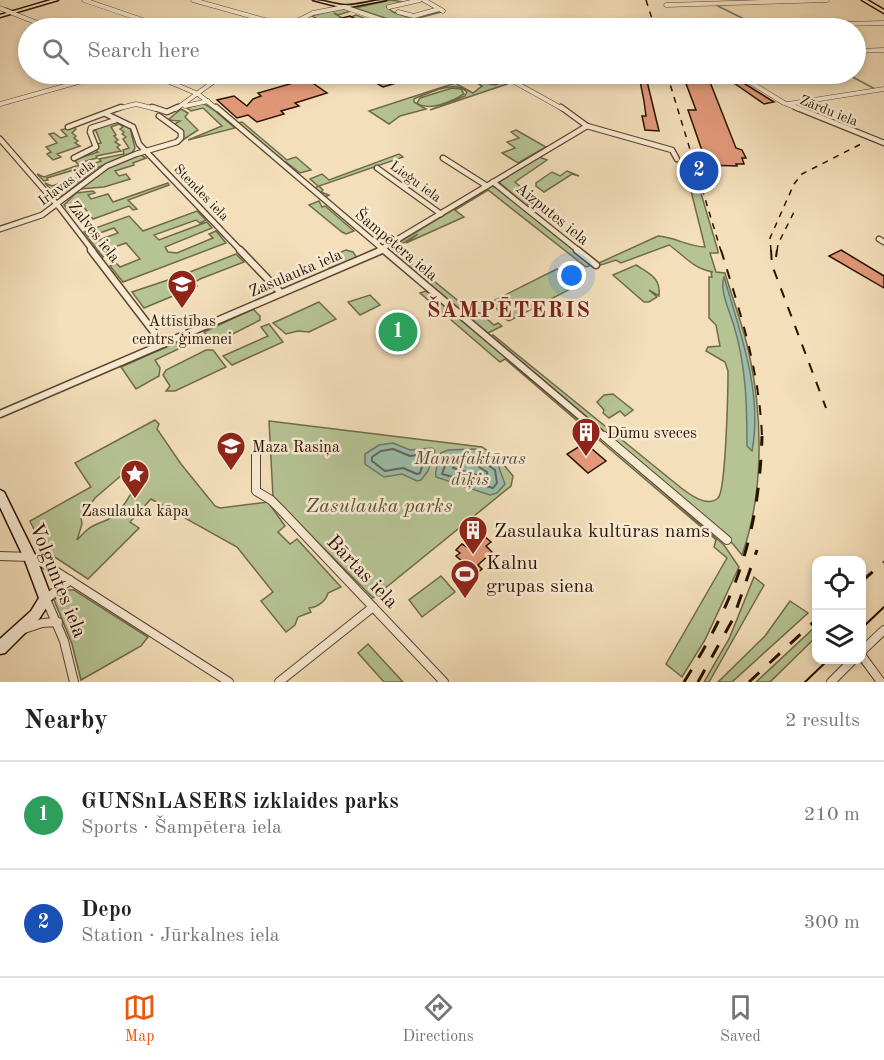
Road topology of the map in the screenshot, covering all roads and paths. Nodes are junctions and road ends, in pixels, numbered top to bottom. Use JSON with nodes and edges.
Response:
{"nodes":[{"id":1,"x":56,"y":0,"type":"edge"},
{"id":2,"x":84,"y":0,"type":"edge"},
{"id":3,"x":193,"y":0,"type":"edge"},
{"id":4,"x":315,"y":0,"type":"edge"},
{"id":5,"x":384,"y":0,"type":"edge"},
{"id":6,"x":422,"y":0,"type":"edge"},
{"id":7,"x":827,"y":0,"type":"edge"},
{"id":8,"x":864,"y":0,"type":"edge"},
{"id":9,"x":666,"y":5,"type":"dead end"},
{"id":10,"x":344,"y":7,"type":"junction"},
{"id":11,"x":388,"y":7,"type":"dead end"},
{"id":12,"x":0,"y":8,"type":"edge"},
{"id":13,"x":14,"y":12,"type":"junction"},
{"id":14,"x":398,"y":12,"type":"dead end"},
{"id":15,"x":884,"y":12,"type":"edge"},
{"id":16,"x":0,"y":16,"type":"edge"},
{"id":17,"x":28,"y":18,"type":"edge"},
{"id":18,"x":137,"y":18,"type":"edge"},
{"id":19,"x":254,"y":18,"type":"edge"},
{"id":20,"x":303,"y":18,"type":"edge"},
{"id":21,"x":376,"y":18,"type":"edge"},
{"id":22,"x":866,"y":23,"type":"edge"},
{"id":23,"x":884,"y":23,"type":"edge"},
{"id":24,"x":884,"y":50,"type":"edge"},
{"id":25,"x":866,"y":51,"type":"edge"},
{"id":26,"x":71,"y":84,"type":"edge"},
{"id":27,"x":175,"y":84,"type":"edge"},
{"id":28,"x":211,"y":84,"type":"edge"},
{"id":29,"x":519,"y":84,"type":"edge"},
{"id":30,"x":754,"y":84,"type":"edge"},
{"id":31,"x":884,"y":89,"type":"edge"},
{"id":32,"x":198,"y":94,"type":"junction"},
{"id":33,"x":208,"y":101,"type":"junction"},
{"id":34,"x":0,"y":104,"type":"edge"},
{"id":35,"x":787,"y":104,"type":"junction"},
{"id":36,"x":182,"y":107,"type":"junction"},
{"id":37,"x":106,"y":114,"type":"junction"},
{"id":38,"x":159,"y":116,"type":"dead end"},
{"id":39,"x":117,"y":120,"type":"junction"},
{"id":40,"x":586,"y":126,"type":"junction"},
{"id":41,"x":68,"y":127,"type":"dead end"},
{"id":42,"x":0,"y":139,"type":"edge"},
{"id":43,"x":884,"y":143,"type":"edge"},
{"id":44,"x":139,"y":144,"type":"junction"},
{"id":45,"x":147,"y":152,"type":"junction"},
{"id":46,"x":136,"y":154,"type":"junction"},
{"id":47,"x":74,"y":158,"type":"dead end"},
{"id":48,"x":443,"y":158,"type":"dead end"},
{"id":49,"x":676,"y":159,"type":"dead end"},
{"id":50,"x":377,"y":168,"type":"dead end"},
{"id":51,"x":493,"y":182,"type":"junction"},
{"id":52,"x":486,"y":186,"type":"junction"},
{"id":53,"x":57,"y":204,"type":"junction"},
{"id":54,"x":441,"y":214,"type":"junction"},
{"id":55,"x":0,"y":229,"type":"edge"},
{"id":56,"x":383,"y":249,"type":"junction"},
{"id":57,"x":596,"y":265,"type":"dead end"},
{"id":58,"x":280,"y":293,"type":"junction"},
{"id":59,"x":163,"y":344,"type":"junction"},
{"id":60,"x":0,"y":414,"type":"edge"},
{"id":61,"x":256,"y":452,"type":"dead end"},
{"id":62,"x":0,"y":495,"type":"edge"},
{"id":63,"x":727,"y":540,"type":"dead end"},
{"id":64,"x":0,"y":556,"type":"edge"},
{"id":65,"x":30,"y":557,"type":"junction"},
{"id":66,"x":70,"y":580,"type":"junction"},
{"id":67,"x":46,"y":599,"type":"junction"},
{"id":68,"x":373,"y":607,"type":"junction"},
{"id":69,"x":58,"y":622,"type":"junction"},
{"id":70,"x":20,"y":630,"type":"junction"},
{"id":71,"x":884,"y":630,"type":"edge"},
{"id":72,"x":866,"y":646,"type":"edge"},
{"id":73,"x":0,"y":648,"type":"edge"},
{"id":74,"x":866,"y":662,"type":"edge"},
{"id":75,"x":849,"y":664,"type":"edge"},
{"id":76,"x":74,"y":682,"type":"edge"},
{"id":77,"x":229,"y":682,"type":"edge"},
{"id":78,"x":279,"y":682,"type":"edge"},
{"id":79,"x":444,"y":682,"type":"edge"},
{"id":80,"x":831,"y":682,"type":"edge"},
{"id":81,"x":881,"y":682,"type":"edge"}],
"edges":[{"from":1,"to":13,"type":"street"},
{"from":2,"to":18,"type":"street"},
{"from":3,"to":19,"type":"street"},
{"from":4,"to":10,"type":"street"},
{"from":5,"to":10,"type":"street"},
{"from":6,"to":11,"type":"street"},
{"from":6,"to":14,"type":"street"},
{"from":7,"to":9,"type":"street"},
{"from":8,"to":15,"type":"street"},
{"from":10,"to":20,"type":"street"},
{"from":10,"to":21,"type":"street"},
{"from":12,"to":13,"type":"street"},
{"from":13,"to":16,"type":"street"},
{"from":13,"to":17,"type":"street"},
{"from":22,"to":23,"type":"street"},
{"from":24,"to":25,"type":"street"},
{"from":26,"to":34,"type":"street"},
{"from":27,"to":32,"type":"street","name":"Šampētera iela"},
{"from":28,"to":32,"type":"street"},
{"from":29,"to":40,"type":"street"},
{"from":30,"to":35,"type":"street","name":"Zārdu iela"},
{"from":31,"to":35,"type":"street"},
{"from":32,"to":33,"type":"street","name":"Šampētera iela"},
{"from":32,"to":36,"type":"street"},
{"from":33,"to":36,"type":"street"},
{"from":33,"to":56,"type":"street","name":"Šampētera iela"},
{"from":35,"to":43,"type":"street","name":"Zārdu iela"},
{"from":36,"to":37,"type":"street"},
{"from":37,"to":39,"type":"street","name":"Stendes iela"},
{"from":37,"to":41,"type":"street"},
{"from":38,"to":45,"type":"street","name":"Irlavas iela"},
{"from":39,"to":44,"type":"street","name":"Stendes iela"},
{"from":39,"to":47,"type":"street"},
{"from":40,"to":49,"type":"street"},
{"from":40,"to":51,"type":"street","name":"Zasulauka iela"},
{"from":42,"to":53,"type":"street","name":"Zalves iela"},
{"from":44,"to":45,"type":"street","name":"Stendes iela"},
{"from":44,"to":46,"type":"street"},
{"from":45,"to":46,"type":"street","name":"Irlavas iela"},
{"from":45,"to":58,"type":"street","name":"Stendes iela"},
{"from":46,"to":53,"type":"street","name":"Irlavas iela"},
{"from":48,"to":52,"type":"street"},
{"from":50,"to":54,"type":"street","name":"Lieģu iela"},
{"from":51,"to":52,"type":"street","name":"Zasulauka iela"},
{"from":51,"to":57,"type":"street","name":"Aizputes iela"},
{"from":52,"to":54,"type":"street","name":"Zasulauka iela"},
{"from":53,"to":55,"type":"street","name":"Irlavas iela"},
{"from":53,"to":59,"type":"street","name":"Zalves iela"},
{"from":54,"to":56,"type":"street","name":"Zasulauka iela"},
{"from":56,"to":58,"type":"street","name":"Zasulauka iela"},
{"from":56,"to":63,"type":"street","name":"Šampētera iela"},
{"from":58,"to":59,"type":"street","name":"Zasulauka iela"},
{"from":59,"to":60,"type":"street","name":"Zasulauka iela"},
{"from":61,"to":68,"type":"street","name":"Bārtas iela"},
{"from":62,"to":65,"type":"street","name":"Volguntes iela"},
{"from":64,"to":65,"type":"street"},
{"from":65,"to":66,"type":"street"},
{"from":65,"to":67,"type":"street","name":"Volguntes iela"},
{"from":66,"to":67,"type":"street"},
{"from":66,"to":77,"type":"street"},
{"from":67,"to":69,"type":"street","name":"Volguntes iela"},
{"from":67,"to":70,"type":"street"},
{"from":68,"to":78,"type":"street"},
{"from":68,"to":79,"type":"street","name":"Bārtas iela"},
{"from":69,"to":70,"type":"street"},
{"from":69,"to":76,"type":"street","name":"Volguntes iela"},
{"from":70,"to":73,"type":"street"},
{"from":71,"to":72,"type":"street"},
{"from":74,"to":81,"type":"street"},
{"from":75,"to":80,"type":"street"}]}
